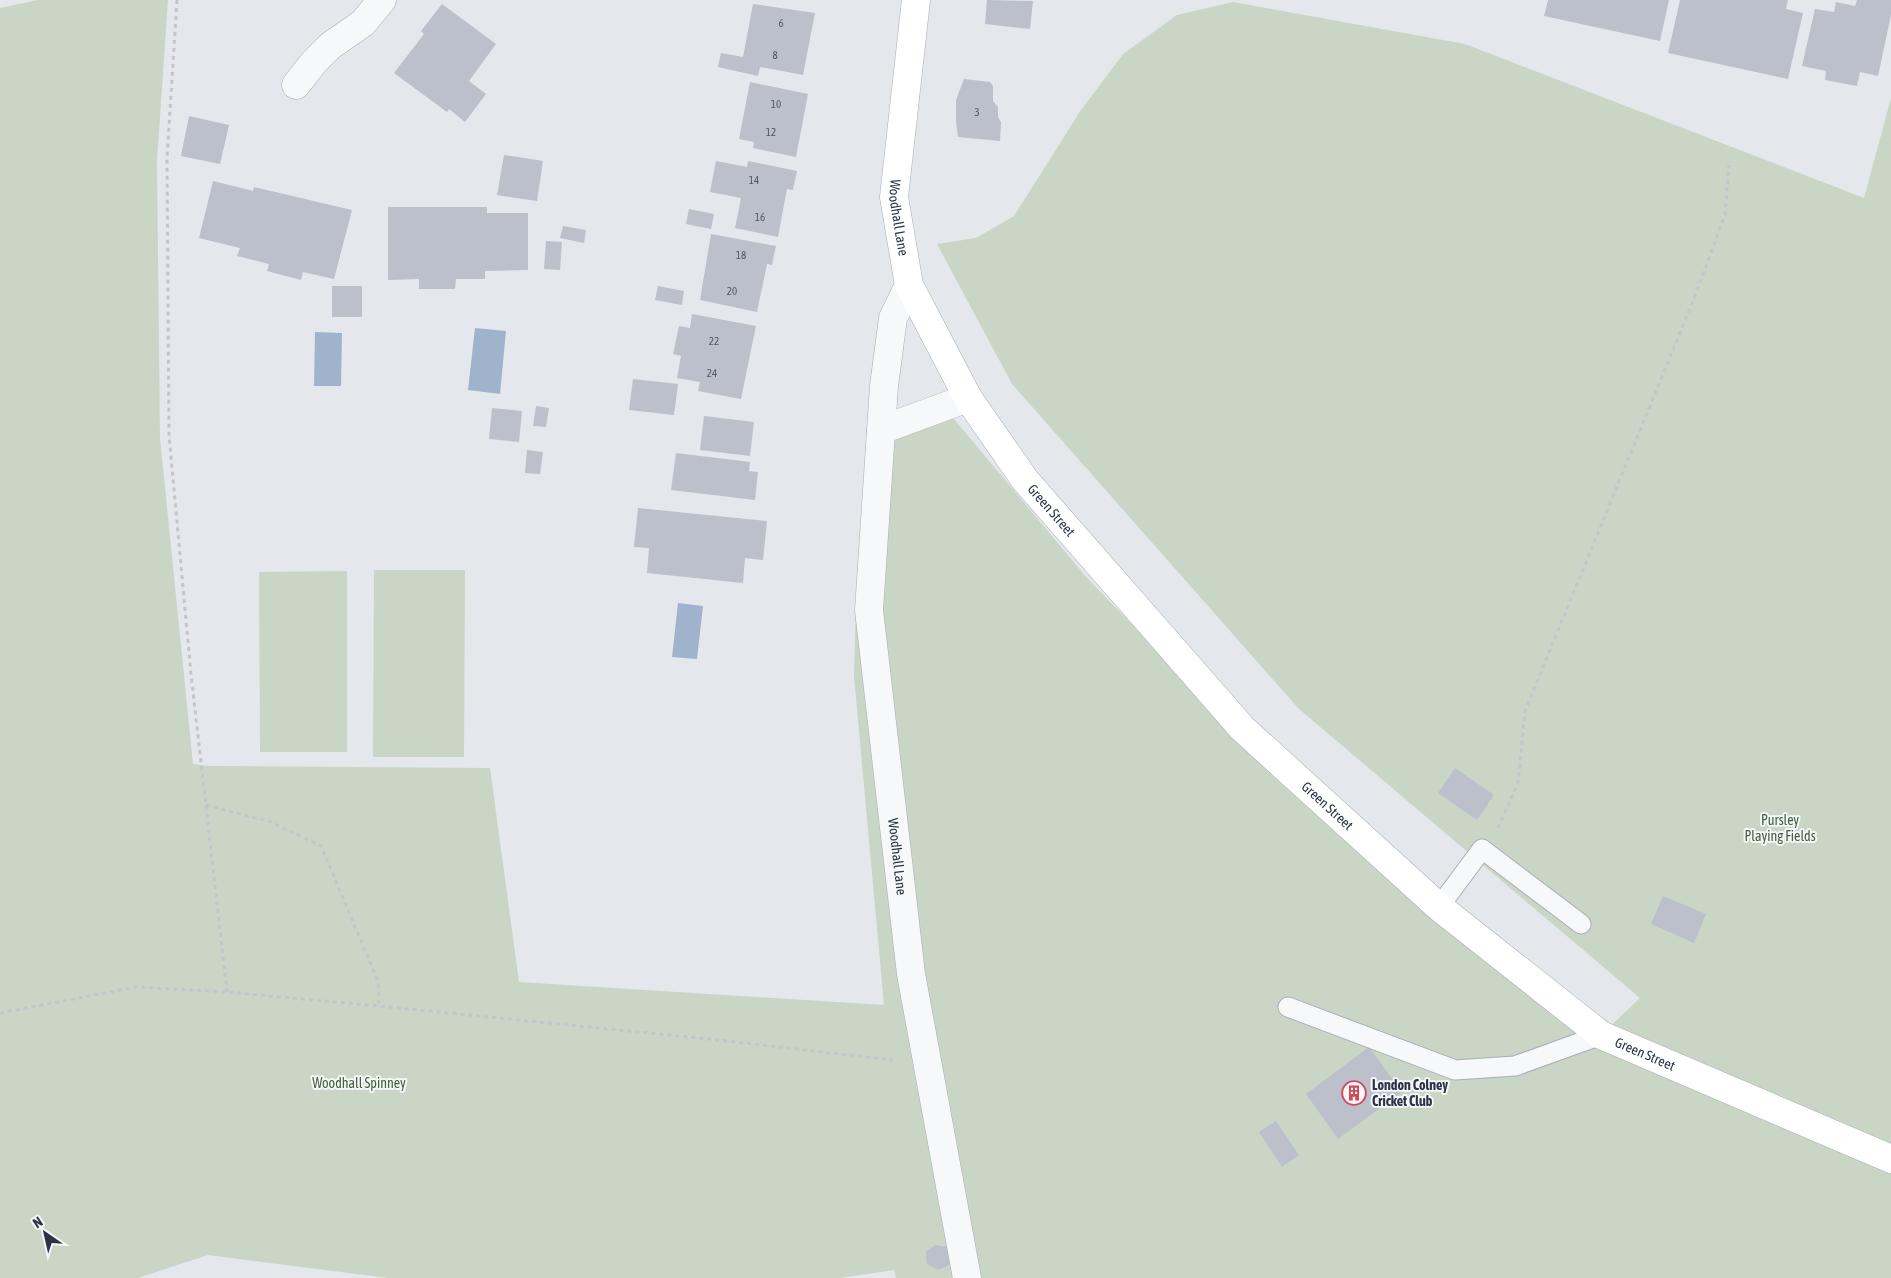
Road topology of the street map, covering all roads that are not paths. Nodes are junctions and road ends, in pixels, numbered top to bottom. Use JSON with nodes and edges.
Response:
{"nodes":[{"id":1,"x":382,"y":0,"type":"edge"},
{"id":2,"x":916,"y":0,"type":"edge"},
{"id":3,"x":296,"y":85,"type":"dead end"},
{"id":4,"x":909,"y":285,"type":"junction"},
{"id":5,"x":968,"y":398,"type":"junction"},
{"id":6,"x":881,"y":430,"type":"junction"},
{"id":7,"x":1439,"y":908,"type":"junction"},
{"id":8,"x":1581,"y":924,"type":"dead end"},
{"id":9,"x":1288,"y":1007,"type":"dead end"},
{"id":10,"x":1601,"y":1035,"type":"junction"},
{"id":11,"x":1891,"y":1159,"type":"edge"},
{"id":12,"x":960,"y":1275,"type":"edge"}],
"edges":[{"from":1,"to":3,"type":"street"},
{"from":2,"to":4,"type":"main road","name":"Woodhall Lane"},
{"from":4,"to":5,"type":"main road","name":"Green Street"},
{"from":4,"to":6,"type":"street","name":"Woodhall Lane"},
{"from":5,"to":6,"type":"street"},
{"from":5,"to":7,"type":"main road","name":"Green Street"},
{"from":6,"to":12,"type":"street","name":"Woodhall Lane"},
{"from":7,"to":8,"type":"lane"},
{"from":7,"to":10,"type":"main road","name":"Green Street"},
{"from":9,"to":10,"type":"lane"},
{"from":10,"to":11,"type":"main road","name":"Green Street"}]}
